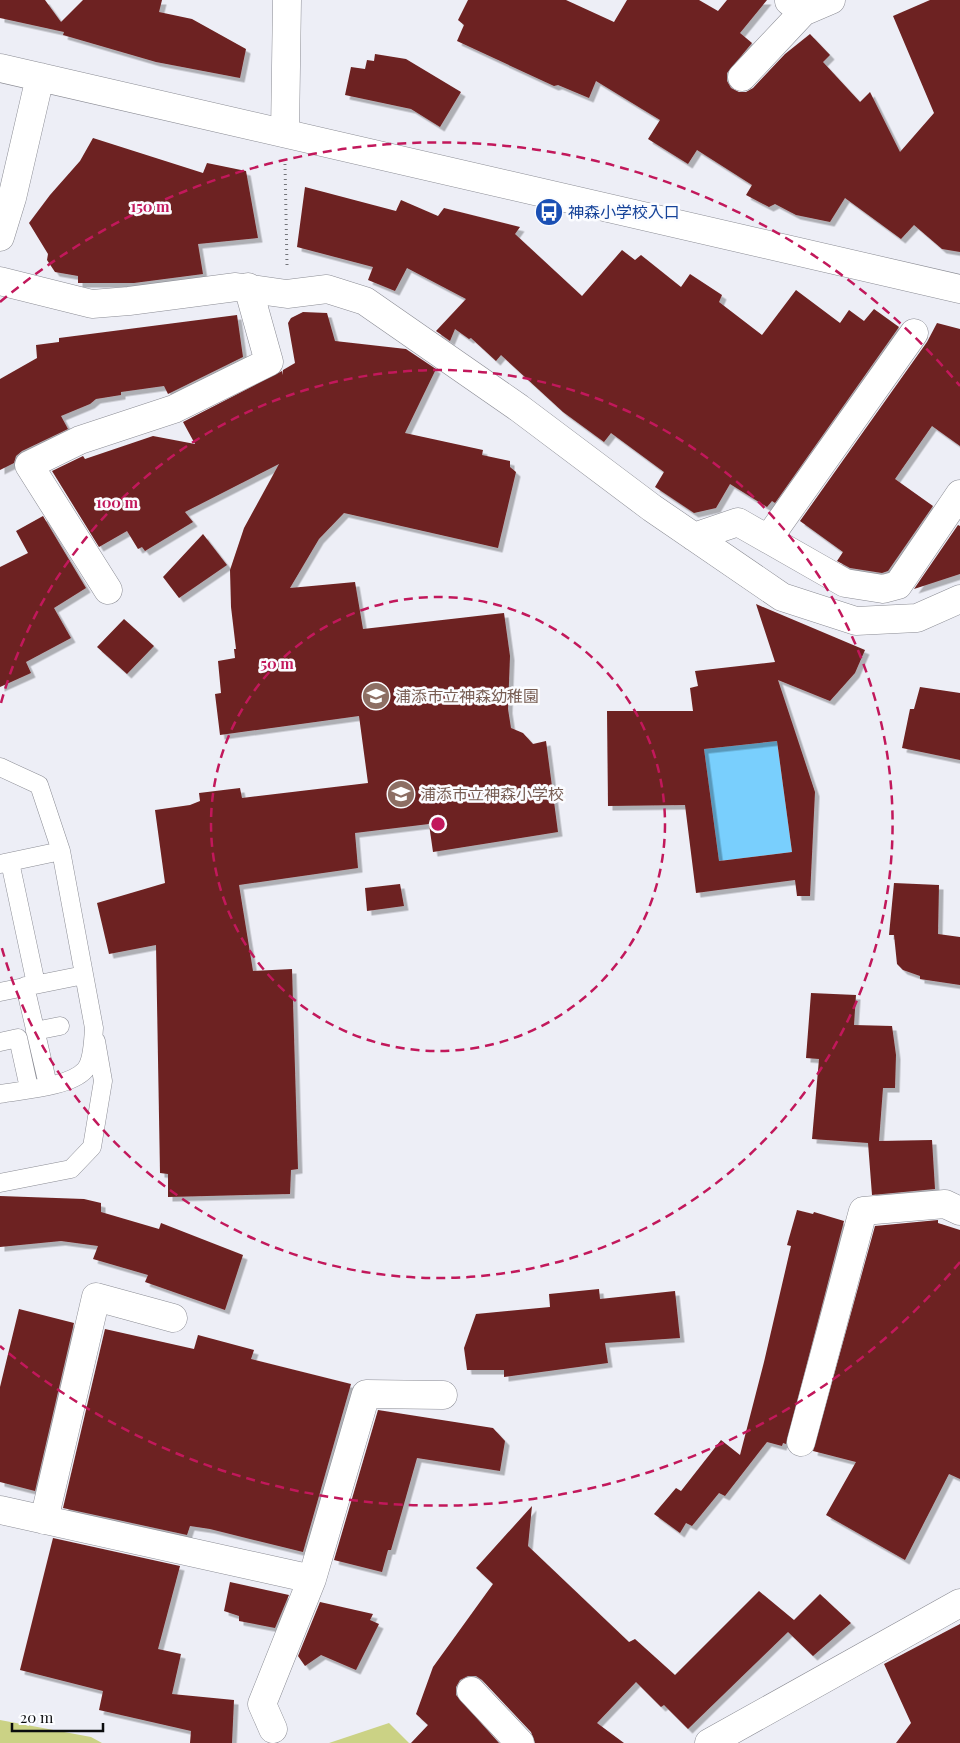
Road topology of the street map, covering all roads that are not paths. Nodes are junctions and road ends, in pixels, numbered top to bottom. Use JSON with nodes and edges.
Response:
{"nodes":[{"id":1,"x":287,"y":0,"type":"edge"},
{"id":2,"x":832,"y":0,"type":"edge"},
{"id":3,"x":795,"y":6,"type":"edge"},
{"id":4,"x":0,"y":68,"type":"edge"},
{"id":5,"x":742,"y":77,"type":"dead end"},
{"id":6,"x":40,"y":78,"type":"junction"},
{"id":7,"x":285,"y":133,"type":"junction"},
{"id":8,"x":0,"y":237,"type":"edge"},
{"id":9,"x":0,"y":281,"type":"edge"},
{"id":10,"x":248,"y":286,"type":"junction"},
{"id":11,"x":960,"y":289,"type":"edge"},
{"id":12,"x":914,"y":333,"type":"dead end"},
{"id":13,"x":960,"y":494,"type":"edge"},
{"id":14,"x":694,"y":537,"type":"junction"},
{"id":15,"x":768,"y":539,"type":"junction"},
{"id":16,"x":108,"y":590,"type":"dead end"},
{"id":17,"x":960,"y":599,"type":"edge"},
{"id":18,"x":0,"y":767,"type":"edge"},
{"id":19,"x":61,"y":851,"type":"junction"},
{"id":20,"x":5,"y":863,"type":"edge"},
{"id":21,"x":84,"y":975,"type":"junction"},
{"id":22,"x":31,"y":985,"type":"junction"},
{"id":23,"x":0,"y":992,"type":"edge"},
{"id":24,"x":60,"y":1026,"type":"dead end"},
{"id":25,"x":94,"y":1028,"type":"junction"},
{"id":26,"x":36,"y":1032,"type":"junction"},
{"id":27,"x":0,"y":1042,"type":"edge"},
{"id":28,"x":48,"y":1085,"type":"junction"},
{"id":29,"x":29,"y":1088,"type":"junction"},
{"id":30,"x":0,"y":1094,"type":"edge"},
{"id":31,"x":0,"y":1183,"type":"edge"},
{"id":32,"x":960,"y":1211,"type":"edge"},
{"id":33,"x":173,"y":1318,"type":"dead end"},
{"id":34,"x":442,"y":1395,"type":"dead end"},
{"id":35,"x":801,"y":1442,"type":"dead end"},
{"id":36,"x":0,"y":1510,"type":"edge"},
{"id":37,"x":44,"y":1520,"type":"junction"},
{"id":38,"x":312,"y":1579,"type":"junction"},
{"id":39,"x":960,"y":1603,"type":"edge"},
{"id":40,"x":471,"y":1691,"type":"dead end"},
{"id":41,"x":272,"y":1729,"type":"dead end"},
{"id":42,"x":520,"y":1743,"type":"edge"},
{"id":43,"x":709,"y":1743,"type":"edge"}],
"edges":[{"from":1,"to":7,"type":"street"},
{"from":2,"to":3,"type":"street"},
{"from":3,"to":5,"type":"street"},
{"from":4,"to":6,"type":"street"},
{"from":6,"to":7,"type":"street"},
{"from":6,"to":8,"type":"street"},
{"from":7,"to":11,"type":"street"},
{"from":9,"to":10,"type":"street"},
{"from":10,"to":14,"type":"street"},
{"from":10,"to":16,"type":"street"},
{"from":12,"to":15,"type":"street"},
{"from":13,"to":15,"type":"street"},
{"from":14,"to":15,"type":"street"},
{"from":14,"to":17,"type":"street"},
{"from":18,"to":19,"type":"lane"},
{"from":19,"to":20,"type":"lane"},
{"from":19,"to":21,"type":"lane"},
{"from":20,"to":22,"type":"lane"},
{"from":21,"to":22,"type":"lane"},
{"from":21,"to":25,"type":"lane"},
{"from":22,"to":23,"type":"lane"},
{"from":22,"to":26,"type":"lane"},
{"from":24,"to":26,"type":"lane"},
{"from":25,"to":28,"type":"lane"},
{"from":25,"to":31,"type":"lane"},
{"from":26,"to":28,"type":"lane"},
{"from":27,"to":29,"type":"lane"},
{"from":28,"to":29,"type":"lane"},
{"from":29,"to":30,"type":"lane"},
{"from":32,"to":35,"type":"street"},
{"from":33,"to":37,"type":"street"},
{"from":34,"to":38,"type":"street"},
{"from":36,"to":37,"type":"street"},
{"from":37,"to":38,"type":"street"},
{"from":38,"to":41,"type":"street"},
{"from":39,"to":43,"type":"street"},
{"from":40,"to":42,"type":"street"}]}
